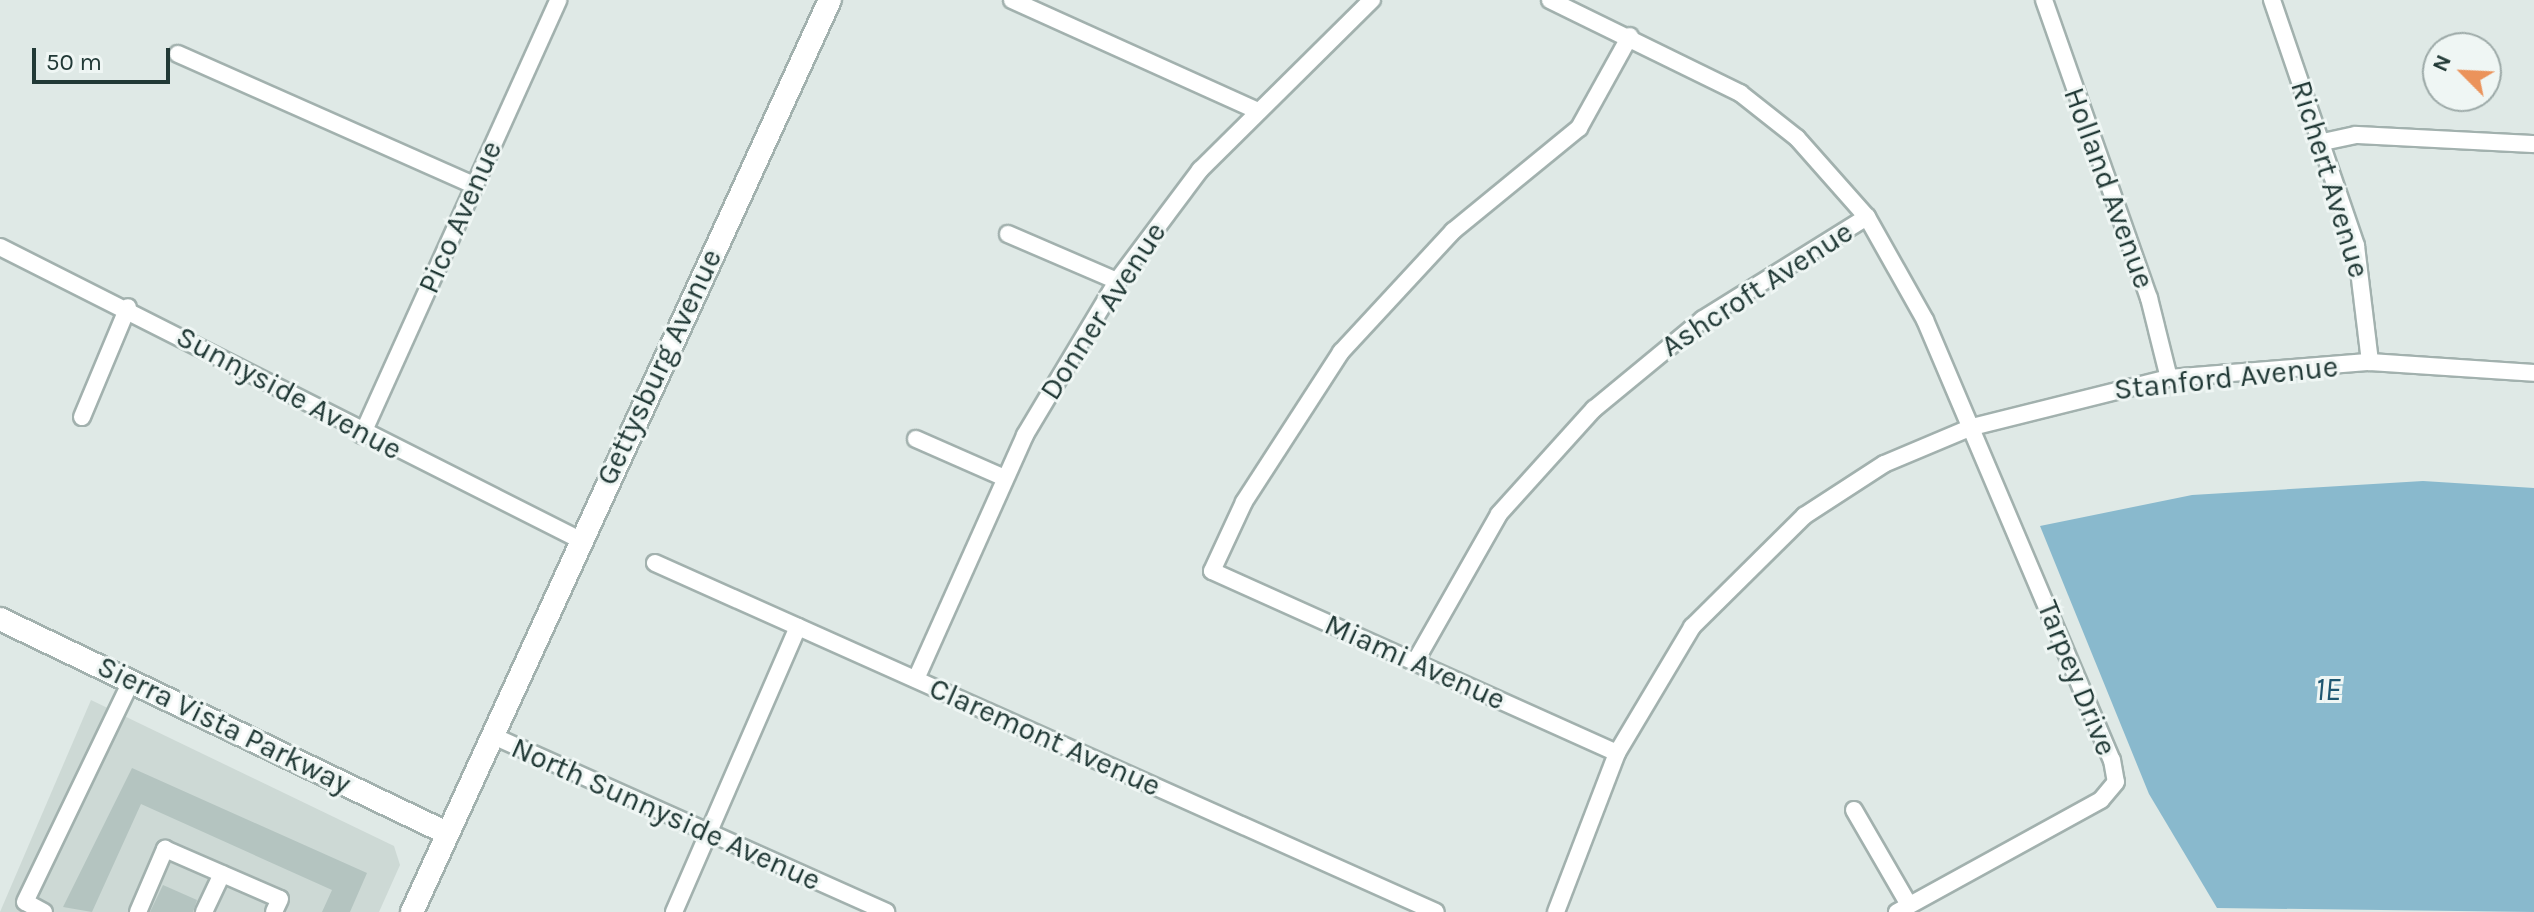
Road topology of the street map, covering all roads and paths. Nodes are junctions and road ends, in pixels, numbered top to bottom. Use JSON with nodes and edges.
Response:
{"nodes":[{"id":1,"x":558,"y":0,"type":"edge"},
{"id":2,"x":830,"y":0,"type":"edge"},
{"id":3,"x":1012,"y":0,"type":"edge"},
{"id":4,"x":1372,"y":0,"type":"edge"},
{"id":5,"x":1550,"y":0,"type":"edge"},
{"id":6,"x":2044,"y":0,"type":"edge"},
{"id":7,"x":2272,"y":0,"type":"edge"},
{"id":8,"x":1630,"y":36,"type":"junction"},
{"id":9,"x":178,"y":54,"type":"dead end"},
{"id":10,"x":1256,"y":110,"type":"junction"},
{"id":11,"x":2323,"y":142,"type":"junction"},
{"id":12,"x":2534,"y":144,"type":"edge"},
{"id":13,"x":473,"y":185,"type":"junction"},
{"id":14,"x":1867,"y":217,"type":"junction"},
{"id":15,"x":1008,"y":234,"type":"dead end"},
{"id":16,"x":0,"y":247,"type":"edge"},
{"id":17,"x":1117,"y":281,"type":"junction"},
{"id":18,"x":128,"y":307,"type":"junction"},
{"id":19,"x":2370,"y":362,"type":"junction"},
{"id":20,"x":2534,"y":373,"type":"edge"},
{"id":21,"x":2169,"y":378,"type":"junction"},
{"id":22,"x":82,"y":417,"type":"dead end"},
{"id":23,"x":1972,"y":427,"type":"junction"},
{"id":24,"x":362,"y":435,"type":"junction"},
{"id":25,"x":916,"y":439,"type":"dead end"},
{"id":26,"x":1005,"y":478,"type":"junction"},
{"id":27,"x":578,"y":539,"type":"junction"},
{"id":28,"x":655,"y":563,"type":"dead end"},
{"id":29,"x":0,"y":619,"type":"edge"},
{"id":30,"x":798,"y":627,"type":"junction"},
{"id":31,"x":1415,"y":662,"type":"junction"},
{"id":32,"x":916,"y":679,"type":"junction"},
{"id":33,"x":132,"y":680,"type":"junction"},
{"id":34,"x":491,"y":735,"type":"junction"},
{"id":35,"x":1617,"y":753,"type":"junction"},
{"id":36,"x":1854,"y":810,"type":"dead end"},
{"id":37,"x":710,"y":832,"type":"junction"},
{"id":38,"x":447,"y":833,"type":"junction"},
{"id":39,"x":222,"y":874,"type":"junction"},
{"id":40,"x":1903,"y":909,"type":"edge"},
{"id":41,"x":44,"y":912,"type":"edge"},
{"id":42,"x":138,"y":912,"type":"edge"},
{"id":43,"x":204,"y":912,"type":"edge"},
{"id":44,"x":274,"y":912,"type":"edge"},
{"id":45,"x":412,"y":912,"type":"edge"},
{"id":46,"x":674,"y":912,"type":"edge"},
{"id":47,"x":886,"y":912,"type":"edge"},
{"id":48,"x":1436,"y":912,"type":"edge"},
{"id":49,"x":1556,"y":912,"type":"edge"}],
"edges":[{"from":1,"to":13,"type":"street","name":"Pico Avenue"},
{"from":2,"to":27,"type":"street","name":"Gettysburg Avenue"},
{"from":3,"to":10,"type":"street"},
{"from":4,"to":10,"type":"street","name":"Donner Avenue"},
{"from":5,"to":8,"type":"street"},
{"from":6,"to":21,"type":"street","name":"Holland Avenue"},
{"from":7,"to":11,"type":"street","name":"Richert Avenue"},
{"from":8,"to":14,"type":"street"},
{"from":8,"to":31,"type":"street","name":"Miami Avenue"},
{"from":9,"to":13,"type":"street"},
{"from":10,"to":17,"type":"street","name":"Donner Avenue"},
{"from":11,"to":12,"type":"street"},
{"from":11,"to":19,"type":"street","name":"Richert Avenue"},
{"from":13,"to":24,"type":"street","name":"Pico Avenue"},
{"from":14,"to":23,"type":"street"},
{"from":14,"to":31,"type":"street","name":"Ashcroft Avenue"},
{"from":15,"to":17,"type":"street"},
{"from":16,"to":18,"type":"street","name":"Sunnyside Avenue"},
{"from":17,"to":26,"type":"street","name":"Donner Avenue"},
{"from":18,"to":22,"type":"street"},
{"from":18,"to":24,"type":"street","name":"Sunnyside Avenue"},
{"from":19,"to":20,"type":"street","name":"Stanford Avenue"},
{"from":19,"to":21,"type":"street","name":"Stanford Avenue"},
{"from":21,"to":23,"type":"street","name":"Stanford Avenue"},
{"from":23,"to":35,"type":"street"},
{"from":23,"to":40,"type":"street","name":"Tarpey Drive"},
{"from":24,"to":27,"type":"street","name":"Sunnyside Avenue"},
{"from":25,"to":26,"type":"street"},
{"from":26,"to":32,"type":"street","name":"Donner Avenue"},
{"from":27,"to":34,"type":"street","name":"Gettysburg Avenue"},
{"from":28,"to":30,"type":"street","name":"Claremont Avenue"},
{"from":29,"to":33,"type":"street","name":"Sierra Vista Parkway"},
{"from":30,"to":32,"type":"street","name":"Claremont Avenue"},
{"from":30,"to":37,"type":"street"},
{"from":31,"to":35,"type":"street","name":"Miami Avenue"},
{"from":32,"to":48,"type":"street","name":"Claremont Avenue"},
{"from":33,"to":38,"type":"street","name":"Sierra Vista Parkway"},
{"from":33,"to":41,"type":"street"},
{"from":34,"to":37,"type":"street","name":"North Sunnyside Avenue"},
{"from":34,"to":38,"type":"street","name":"Gettysburg Avenue"},
{"from":35,"to":49,"type":"street"},
{"from":36,"to":40,"type":"street"},
{"from":37,"to":46,"type":"street"},
{"from":37,"to":47,"type":"street","name":"North Sunnyside Avenue"},
{"from":38,"to":45,"type":"street","name":"Gettysburg Avenue"},
{"from":39,"to":42,"type":"street"},
{"from":39,"to":43,"type":"street"},
{"from":39,"to":44,"type":"street"}]}
